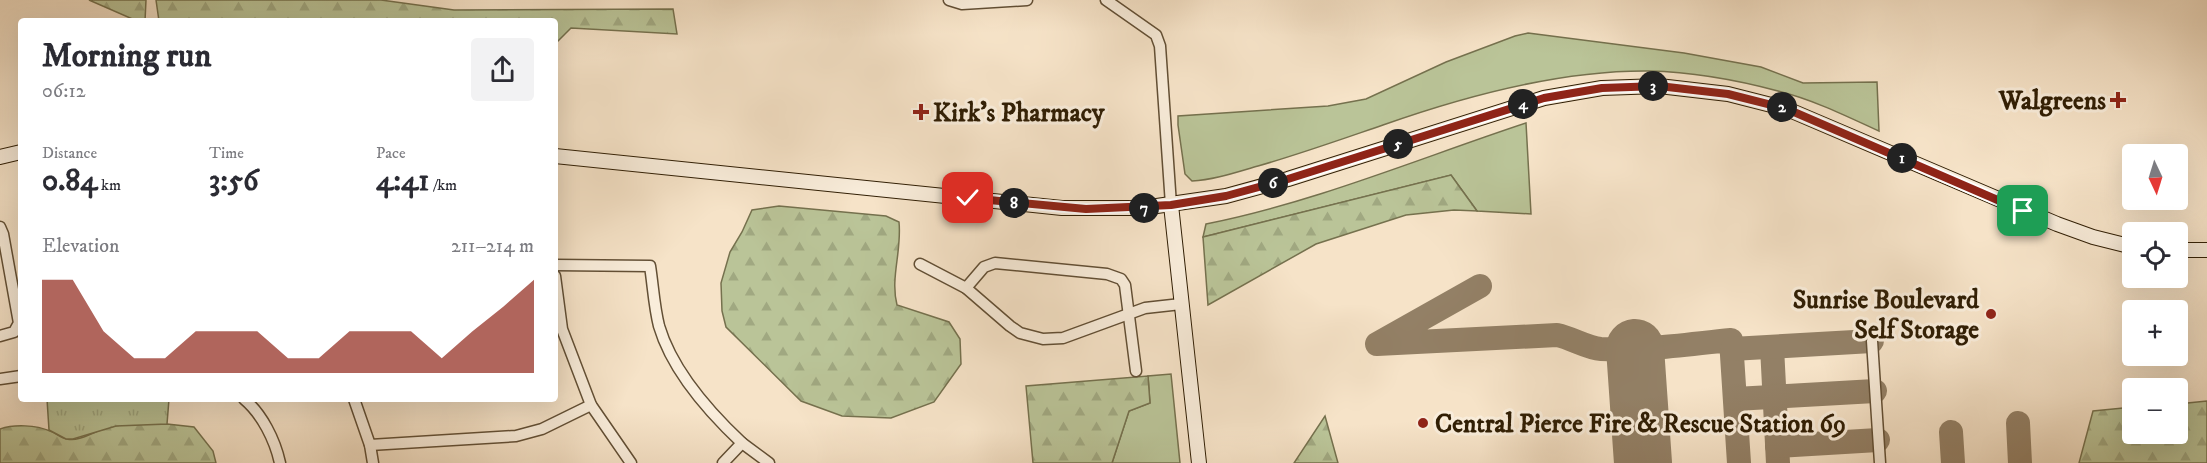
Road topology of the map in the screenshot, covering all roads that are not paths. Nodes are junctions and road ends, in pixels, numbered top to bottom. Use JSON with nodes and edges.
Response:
{"nodes":[{"id":1,"x":949,"y":0,"type":"edge"},
{"id":2,"x":1027,"y":0,"type":"edge"},
{"id":3,"x":1106,"y":0,"type":"edge"},
{"id":4,"x":18,"y":154,"type":"edge"},
{"id":5,"x":558,"y":156,"type":"edge"},
{"id":6,"x":0,"y":157,"type":"edge"},
{"id":7,"x":1171,"y":205,"type":"junction"},
{"id":8,"x":0,"y":227,"type":"edge"},
{"id":9,"x":2122,"y":244,"type":"edge"},
{"id":10,"x":2188,"y":250,"type":"edge"},
{"id":11,"x":2207,"y":250,"type":"edge"},
{"id":12,"x":920,"y":264,"type":"dead end"},
{"id":13,"x":558,"y":265,"type":"edge"},
{"id":14,"x":16,"y":278,"type":"edge"},
{"id":15,"x":966,"y":288,"type":"junction"},
{"id":16,"x":1182,"y":303,"type":"junction"},
{"id":17,"x":18,"y":307,"type":"edge"},
{"id":18,"x":1129,"y":313,"type":"junction"},
{"id":19,"x":558,"y":321,"type":"edge"},
{"id":20,"x":18,"y":324,"type":"edge"},
{"id":21,"x":0,"y":336,"type":"edge"},
{"id":22,"x":1872,"y":341,"type":"dead end"},
{"id":23,"x":1136,"y":371,"type":"dead end"},
{"id":24,"x":18,"y":376,"type":"edge"},
{"id":25,"x":0,"y":379,"type":"edge"},
{"id":26,"x":248,"y":402,"type":"edge"},
{"id":27,"x":355,"y":402,"type":"edge"},
{"id":28,"x":591,"y":405,"type":"junction"},
{"id":29,"x":742,"y":443,"type":"junction"},
{"id":30,"x":370,"y":445,"type":"junction"},
{"id":31,"x":280,"y":463,"type":"edge"},
{"id":32,"x":373,"y":463,"type":"edge"},
{"id":33,"x":632,"y":463,"type":"edge"},
{"id":34,"x":723,"y":463,"type":"edge"},
{"id":35,"x":769,"y":463,"type":"edge"},
{"id":36,"x":1199,"y":463,"type":"edge"},
{"id":37,"x":1880,"y":463,"type":"edge"}],
"edges":[{"from":1,"to":2,"type":"street"},
{"from":3,"to":7,"type":"street"},
{"from":4,"to":6,"type":"main road"},
{"from":5,"to":7,"type":"main road"},
{"from":7,"to":9,"type":"main road"},
{"from":7,"to":16,"type":"main road"},
{"from":8,"to":14,"type":"street"},
{"from":10,"to":11,"type":"main road"},
{"from":12,"to":15,"type":"street"},
{"from":13,"to":29,"type":"street"},
{"from":14,"to":17,"type":"street"},
{"from":15,"to":18,"type":"street"},
{"from":15,"to":18,"type":"street"},
{"from":16,"to":18,"type":"street"},
{"from":16,"to":36,"type":"main road"},
{"from":18,"to":23,"type":"street"},
{"from":19,"to":28,"type":"street"},
{"from":20,"to":21,"type":"street"},
{"from":22,"to":37,"type":"street"},
{"from":24,"to":25,"type":"street"},
{"from":26,"to":31,"type":"street"},
{"from":27,"to":30,"type":"street"},
{"from":28,"to":30,"type":"street"},
{"from":28,"to":33,"type":"street"},
{"from":29,"to":34,"type":"street"},
{"from":29,"to":35,"type":"street"},
{"from":30,"to":32,"type":"street"}]}
